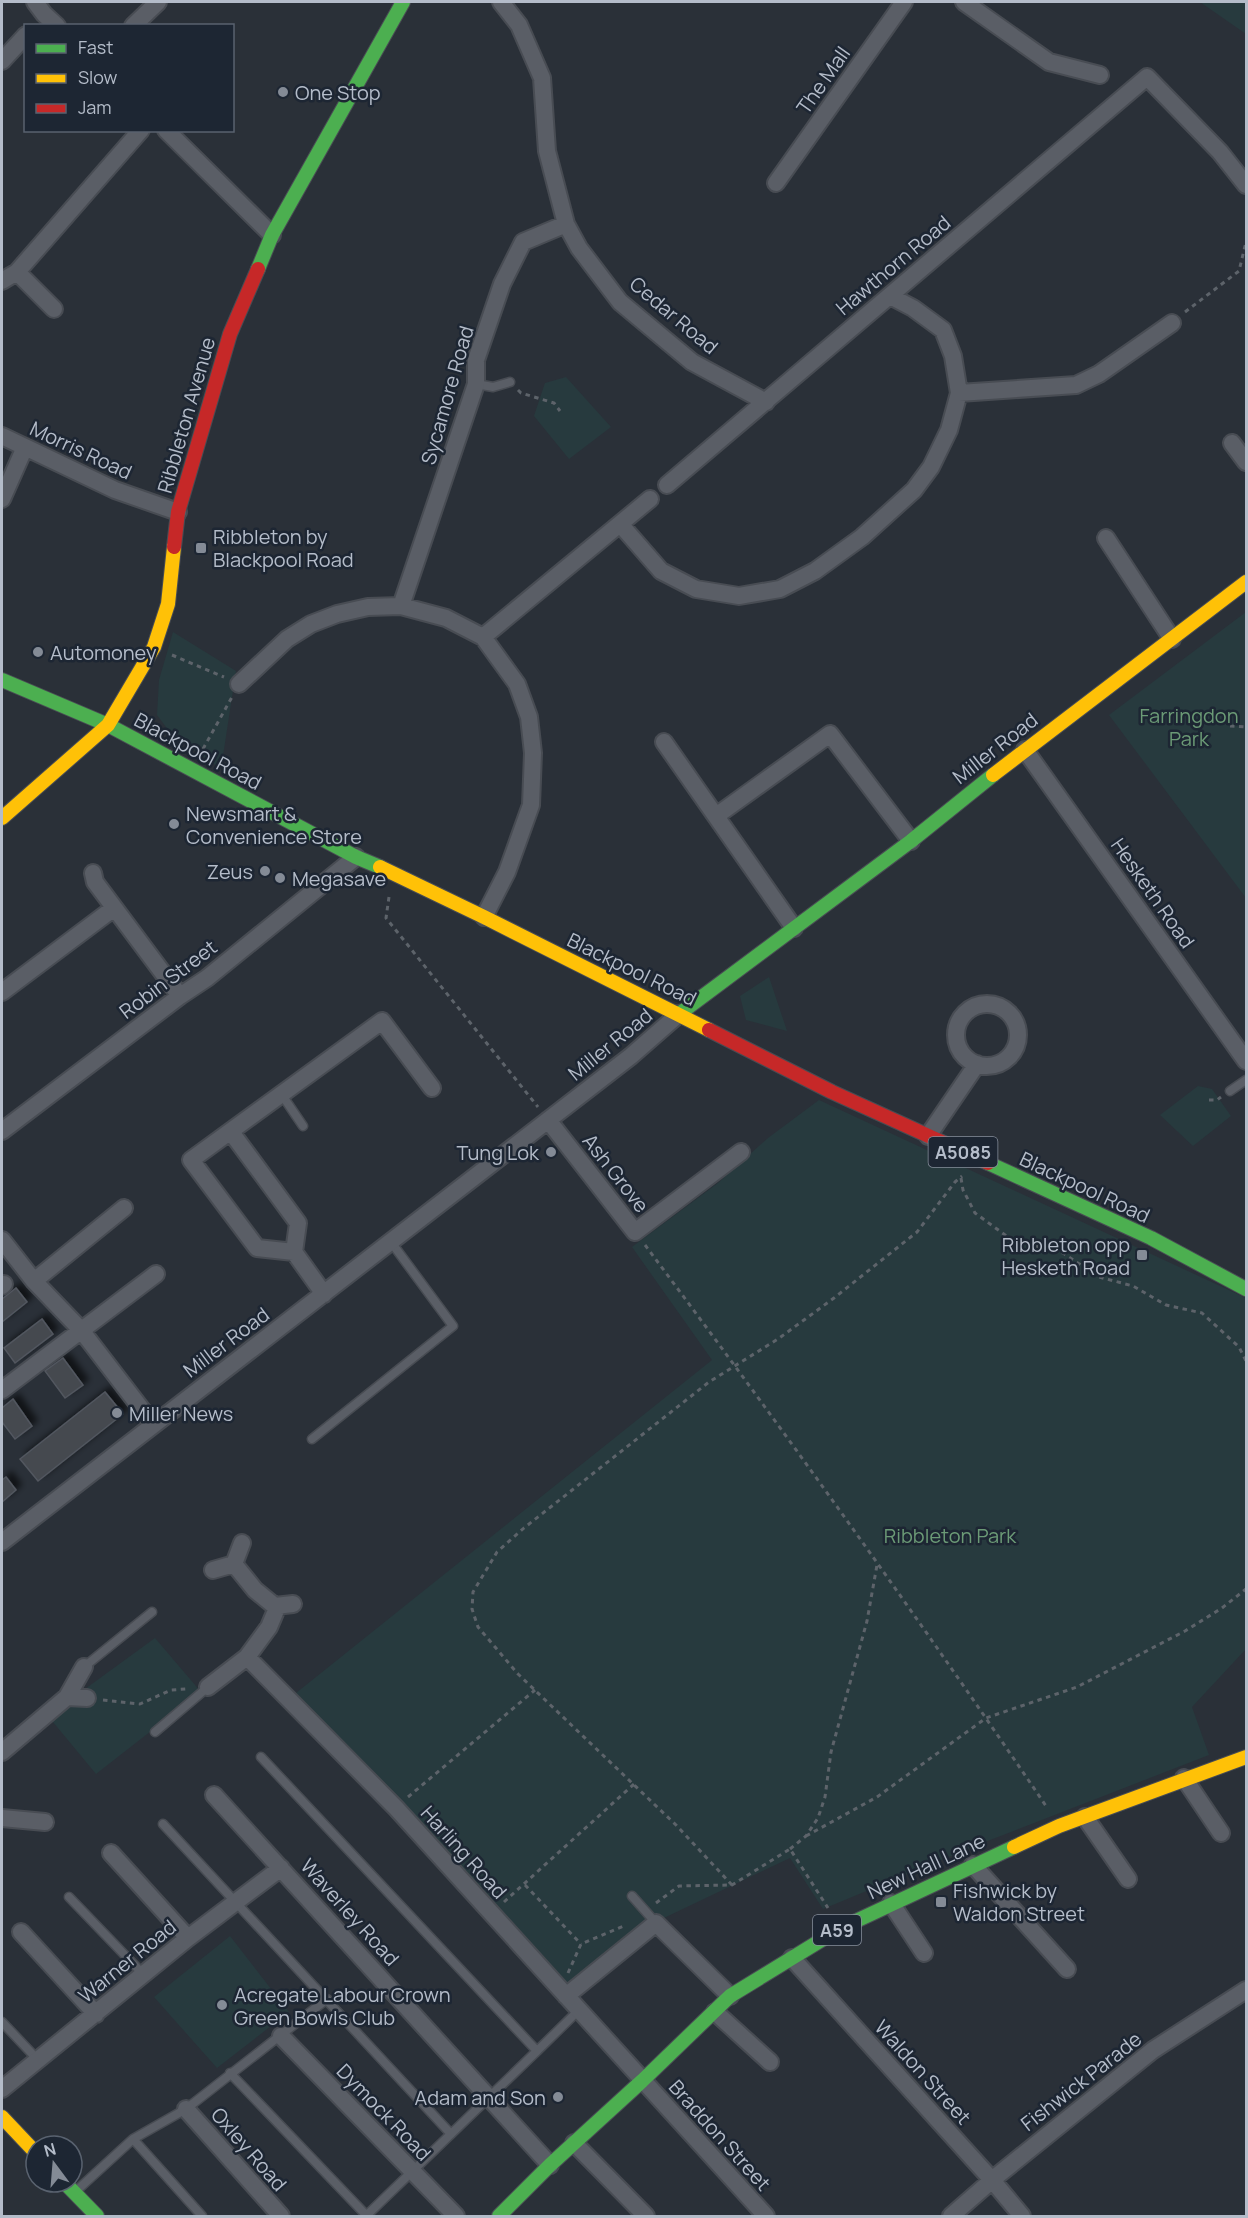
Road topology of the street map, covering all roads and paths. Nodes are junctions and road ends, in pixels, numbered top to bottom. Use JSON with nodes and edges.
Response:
{"nodes":[{"id":1,"x":158,"y":2,"type":"edge"},
{"id":2,"x":501,"y":2,"type":"edge"},
{"id":3,"x":904,"y":2,"type":"edge"},
{"id":4,"x":964,"y":2,"type":"edge"},
{"id":5,"x":399,"y":3,"type":"edge"},
{"id":6,"x":38,"y":14,"type":"edge"},
{"id":7,"x":54,"y":24,"type":"edge"},
{"id":8,"x":135,"y":24,"type":"edge"},
{"id":9,"x":24,"y":36,"type":"edge"},
{"id":10,"x":2,"y":61,"type":"edge"},
{"id":11,"x":1100,"y":75,"type":"dead end"},
{"id":12,"x":139,"y":132,"type":"edge"},
{"id":13,"x":168,"y":132,"type":"edge"},
{"id":14,"x":776,"y":183,"type":"dead end"},
{"id":15,"x":1246,"y":185,"type":"edge"},
{"id":16,"x":566,"y":224,"type":"junction"},
{"id":17,"x":272,"y":235,"type":"junction"},
{"id":18,"x":1246,"y":242,"type":"edge"},
{"id":19,"x":17,"y":272,"type":"junction"},
{"id":20,"x":2,"y":281,"type":"edge"},
{"id":21,"x":890,"y":296,"type":"junction"},
{"id":22,"x":54,"y":309,"type":"dead end"},
{"id":23,"x":1172,"y":323,"type":"joint"},
{"id":24,"x":510,"y":382,"type":"joint"},
{"id":25,"x":476,"y":384,"type":"junction"},
{"id":26,"x":960,"y":393,"type":"junction"},
{"id":27,"x":765,"y":402,"type":"junction"},
{"id":28,"x":560,"y":411,"type":"dead end"},
{"id":29,"x":2,"y":436,"type":"edge"},
{"id":30,"x":1232,"y":443,"type":"dead end"},
{"id":31,"x":24,"y":447,"type":"junction"},
{"id":32,"x":1246,"y":462,"type":"edge"},
{"id":33,"x":666,"y":485,"type":"dead end"},
{"id":34,"x":2,"y":500,"type":"edge"},
{"id":35,"x":650,"y":500,"type":"dead end"},
{"id":36,"x":178,"y":512,"type":"junction"},
{"id":37,"x":621,"y":525,"type":"junction"},
{"id":38,"x":1106,"y":538,"type":"dead end"},
{"id":39,"x":1246,"y":582,"type":"edge"},
{"id":40,"x":401,"y":606,"type":"junction"},
{"id":41,"x":483,"y":637,"type":"junction"},
{"id":42,"x":1172,"y":639,"type":"junction"},
{"id":43,"x":154,"y":647,"type":"junction"},
{"id":44,"x":2,"y":680,"type":"edge"},
{"id":45,"x":239,"y":684,"type":"junction"},
{"id":46,"x":108,"y":725,"type":"junction"},
{"id":47,"x":1246,"y":725,"type":"edge"},
{"id":48,"x":1230,"y":726,"type":"dead end"},
{"id":49,"x":664,"y":742,"type":"dead end"},
{"id":50,"x":1025,"y":750,"type":"junction"},
{"id":51,"x":192,"y":769,"type":"junction"},
{"id":52,"x":716,"y":816,"type":"junction"},
{"id":53,"x":2,"y":818,"type":"edge"},
{"id":54,"x":911,"y":841,"type":"junction"},
{"id":55,"x":356,"y":857,"type":"junction"},
{"id":56,"x":391,"y":872,"type":"junction"},
{"id":57,"x":93,"y":873,"type":"dead end"},
{"id":58,"x":114,"y":908,"type":"junction"},
{"id":59,"x":484,"y":917,"type":"junction"},
{"id":60,"x":794,"y":928,"type":"junction"},
{"id":61,"x":2,"y":993,"type":"edge"},
{"id":62,"x":180,"y":996,"type":"junction"},
{"id":63,"x":679,"y":1014,"type":"junction"},
{"id":64,"x":1246,"y":1061,"type":"edge"},
{"id":65,"x":977,"y":1064,"type":"dead end"},
{"id":66,"x":1246,"y":1080,"type":"edge"},
{"id":67,"x":432,"y":1088,"type":"dead end"},
{"id":68,"x":1230,"y":1091,"type":"dead end"},
{"id":69,"x":282,"y":1095,"type":"junction"},
{"id":70,"x":548,"y":1120,"type":"junction"},
{"id":71,"x":303,"y":1126,"type":"dead end"},
{"id":72,"x":2,"y":1131,"type":"edge"},
{"id":73,"x":231,"y":1132,"type":"junction"},
{"id":74,"x":928,"y":1136,"type":"junction"},
{"id":75,"x":741,"y":1152,"type":"dead end"},
{"id":76,"x":966,"y":1173,"type":"dead end"},
{"id":77,"x":960,"y":1178,"type":"junction"},
{"id":78,"x":124,"y":1208,"type":"dead end"},
{"id":79,"x":635,"y":1232,"type":"junction"},
{"id":80,"x":2,"y":1240,"type":"edge"},
{"id":81,"x":391,"y":1242,"type":"junction"},
{"id":82,"x":294,"y":1252,"type":"junction"},
{"id":83,"x":156,"y":1274,"type":"dead end"},
{"id":84,"x":34,"y":1281,"type":"junction"},
{"id":85,"x":1246,"y":1288,"type":"edge"},
{"id":86,"x":324,"y":1293,"type":"junction"},
{"id":87,"x":81,"y":1330,"type":"junction"},
{"id":88,"x":1246,"y":1361,"type":"edge"},
{"id":89,"x":735,"y":1366,"type":"junction"},
{"id":90,"x":2,"y":1390,"type":"edge"},
{"id":91,"x":153,"y":1424,"type":"junction"},
{"id":92,"x":312,"y":1439,"type":"dead end"},
{"id":93,"x":2,"y":1542,"type":"edge"},
{"id":94,"x":242,"y":1543,"type":"dead end"},
{"id":95,"x":234,"y":1564,"type":"junction"},
{"id":96,"x":877,"y":1564,"type":"junction"},
{"id":97,"x":213,"y":1570,"type":"dead end"},
{"id":98,"x":1246,"y":1588,"type":"edge"},
{"id":99,"x":293,"y":1604,"type":"dead end"},
{"id":100,"x":275,"y":1606,"type":"junction"},
{"id":101,"x":152,"y":1612,"type":"dead end"},
{"id":102,"x":248,"y":1657,"type":"junction"},
{"id":103,"x":84,"y":1667,"type":"joint"},
{"id":104,"x":208,"y":1687,"type":"junction"},
{"id":105,"x":535,"y":1690,"type":"junction"},
{"id":106,"x":67,"y":1697,"type":"junction"},
{"id":107,"x":87,"y":1698,"type":"joint"},
{"id":108,"x":986,"y":1719,"type":"junction"},
{"id":109,"x":155,"y":1732,"type":"dead end"},
{"id":110,"x":2,"y":1752,"type":"edge"},
{"id":111,"x":261,"y":1757,"type":"dead end"},
{"id":112,"x":1246,"y":1757,"type":"edge"},
{"id":113,"x":1184,"y":1778,"type":"junction"},
{"id":114,"x":634,"y":1784,"type":"junction"},
{"id":115,"x":214,"y":1795,"type":"dead end"},
{"id":116,"x":396,"y":1808,"type":"junction"},
{"id":117,"x":1085,"y":1817,"type":"junction"},
{"id":118,"x":2,"y":1818,"type":"edge"},
{"id":119,"x":45,"y":1822,"type":"dead end"},
{"id":120,"x":163,"y":1824,"type":"dead end"},
{"id":121,"x":1059,"y":1826,"type":"junction"},
{"id":122,"x":1221,"y":1833,"type":"dead end"},
{"id":123,"x":806,"y":1836,"type":"junction"},
{"id":124,"x":790,"y":1849,"type":"junction"},
{"id":125,"x":111,"y":1853,"type":"dead end"},
{"id":126,"x":973,"y":1866,"type":"junction"},
{"id":127,"x":281,"y":1868,"type":"junction"},
{"id":128,"x":1128,"y":1879,"type":"dead end"},
{"id":129,"x":524,"y":1884,"type":"junction"},
{"id":130,"x":632,"y":1896,"type":"dead end"},
{"id":131,"x":69,"y":1897,"type":"dead end"},
{"id":132,"x":236,"y":1901,"type":"junction"},
{"id":133,"x":891,"y":1903,"type":"junction"},
{"id":134,"x":492,"y":1914,"type":"junction"},
{"id":135,"x":656,"y":1923,"type":"junction"},
{"id":136,"x":841,"y":1928,"type":"junction"},
{"id":137,"x":21,"y":1932,"type":"dead end"},
{"id":138,"x":188,"y":1938,"type":"junction"},
{"id":139,"x":581,"y":1944,"type":"dead end"},
{"id":140,"x":924,"y":1953,"type":"dead end"},
{"id":141,"x":792,"y":1958,"type":"junction"},
{"id":142,"x":1066,"y":1969,"type":"dead end"},
{"id":143,"x":144,"y":1975,"type":"junction"},
{"id":144,"x":1246,"y":1990,"type":"edge"},
{"id":145,"x":566,"y":1996,"type":"junction"},
{"id":146,"x":730,"y":1996,"type":"junction"},
{"id":147,"x":327,"y":1999,"type":"junction"},
{"id":148,"x":579,"y":2010,"type":"junction"},
{"id":149,"x":715,"y":2012,"type":"junction"},
{"id":150,"x":96,"y":2014,"type":"junction"},
{"id":151,"x":2,"y":2022,"type":"edge"},
{"id":152,"x":281,"y":2036,"type":"junction"},
{"id":153,"x":537,"y":2051,"type":"junction"},
{"id":154,"x":38,"y":2060,"type":"junction"},
{"id":155,"x":770,"y":2062,"type":"dead end"},
{"id":156,"x":230,"y":2073,"type":"junction"},
{"id":157,"x":642,"y":2081,"type":"junction"},
{"id":158,"x":2,"y":2089,"type":"edge"},
{"id":159,"x":489,"y":2097,"type":"junction"},
{"id":160,"x":186,"y":2109,"type":"junction"},
{"id":161,"x":2,"y":2117,"type":"edge"},
{"id":162,"x":451,"y":2134,"type":"junction"},
{"id":163,"x":133,"y":2139,"type":"junction"},
{"id":164,"x":24,"y":2140,"type":"edge"},
{"id":165,"x":574,"y":2143,"type":"junction"},
{"id":166,"x":550,"y":2165,"type":"junction"},
{"id":167,"x":413,"y":2172,"type":"junction"},
{"id":168,"x":992,"y":2180,"type":"junction"},
{"id":169,"x":84,"y":2184,"type":"edge"},
{"id":170,"x":75,"y":2194,"type":"edge"},
{"id":171,"x":509,"y":2213,"type":"edge"},
{"id":172,"x":366,"y":2216,"type":"edge"},
{"id":173,"x":97,"y":2217,"type":"edge"},
{"id":174,"x":202,"y":2217,"type":"edge"},
{"id":175,"x":281,"y":2217,"type":"edge"},
{"id":176,"x":456,"y":2217,"type":"edge"},
{"id":177,"x":646,"y":2217,"type":"edge"},
{"id":178,"x":766,"y":2217,"type":"edge"},
{"id":179,"x":951,"y":2217,"type":"edge"},
{"id":180,"x":1022,"y":2217,"type":"edge"}],
"edges":[{"from":1,"to":8,"type":"street"},
{"from":2,"to":16,"type":"street","name":"Cedar Road"},
{"from":3,"to":14,"type":"street","name":"The Mall"},
{"from":4,"to":11,"type":"street"},
{"from":5,"to":17,"type":"main road","name":"Ribbleton Avenue"},
{"from":6,"to":7,"type":"street"},
{"from":9,"to":10,"type":"street"},
{"from":12,"to":19,"type":"street"},
{"from":13,"to":17,"type":"street"},
{"from":15,"to":21,"type":"street","name":"Hawthorn Road"},
{"from":16,"to":25,"type":"street","name":"Sycamore Road"},
{"from":16,"to":27,"type":"street","name":"Cedar Road"},
{"from":17,"to":36,"type":"main road","name":"Ribbleton Avenue"},
{"from":18,"to":23,"type":"path"},
{"from":19,"to":20,"type":"street"},
{"from":19,"to":22,"type":"street"},
{"from":21,"to":26,"type":"street"},
{"from":21,"to":27,"type":"street","name":"Hawthorn Road"},
{"from":23,"to":26,"type":"street"},
{"from":24,"to":25,"type":"lane"},
{"from":24,"to":28,"type":"path"},
{"from":25,"to":40,"type":"street","name":"Sycamore Road"},
{"from":26,"to":37,"type":"street"},
{"from":27,"to":33,"type":"street","name":"Hawthorn Road"},
{"from":29,"to":31,"type":"street","name":"Morris Road"},
{"from":30,"to":32,"type":"street"},
{"from":31,"to":34,"type":"street"},
{"from":31,"to":36,"type":"street","name":"Morris Road"},
{"from":35,"to":37,"type":"street"},
{"from":36,"to":43,"type":"main road","name":"Ribbleton Avenue"},
{"from":37,"to":41,"type":"street"},
{"from":38,"to":42,"type":"street"},
{"from":39,"to":42,"type":"main road","name":"Miller Road"},
{"from":40,"to":41,"type":"street"},
{"from":40,"to":45,"type":"street"},
{"from":41,"to":59,"type":"street"},
{"from":42,"to":50,"type":"main road","name":"Miller Road"},
{"from":43,"to":45,"type":"path"},
{"from":43,"to":46,"type":"main road","name":"Ribbleton Avenue"},
{"from":44,"to":46,"type":"main road","name":"Blackpool Road","number":"A5085"},
{"from":45,"to":51,"type":"path"},
{"from":46,"to":51,"type":"main road","name":"Blackpool Road","number":"A5085"},
{"from":46,"to":53,"type":"main road","name":"Ribbleton Avenue"},
{"from":47,"to":48,"type":"path"},
{"from":49,"to":52,"type":"street"},
{"from":50,"to":54,"type":"main road","name":"Miller Road"},
{"from":50,"to":64,"type":"street","name":"Hesketh Road"},
{"from":51,"to":55,"type":"main road","name":"Blackpool Road","number":"A5085"},
{"from":52,"to":54,"type":"street"},
{"from":52,"to":60,"type":"street"},
{"from":54,"to":60,"type":"main road","name":"Miller Road"},
{"from":55,"to":56,"type":"main road","name":"Blackpool Road","number":"A5085"},
{"from":55,"to":62,"type":"street","name":"Robin Street"},
{"from":56,"to":59,"type":"main road","name":"Blackpool Road","number":"A5085"},
{"from":56,"to":70,"type":"path"},
{"from":57,"to":58,"type":"street"},
{"from":58,"to":61,"type":"street"},
{"from":58,"to":62,"type":"street"},
{"from":59,"to":63,"type":"main road","name":"Blackpool Road","number":"A5085"},
{"from":60,"to":63,"type":"main road","name":"Miller Road"},
{"from":62,"to":72,"type":"street","name":"Robin Street"},
{"from":63,"to":70,"type":"street","name":"Miller Road"},
{"from":63,"to":74,"type":"main road","name":"Blackpool Road","number":"A5085"},
{"from":65,"to":74,"type":"street"},
{"from":66,"to":68,"type":"lane"},
{"from":67,"to":69,"type":"street"},
{"from":69,"to":71,"type":"lane"},
{"from":69,"to":73,"type":"street"},
{"from":70,"to":79,"type":"street","name":"Ash Grove"},
{"from":70,"to":81,"type":"street","name":"Miller Road"},
{"from":73,"to":82,"type":"street"},
{"from":73,"to":82,"type":"street"},
{"from":74,"to":85,"type":"main road","name":"Blackpool Road","number":"A5085"},
{"from":75,"to":79,"type":"street","name":"Ash Grove"},
{"from":76,"to":77,"type":"path"},
{"from":77,"to":88,"type":"path"},
{"from":77,"to":89,"type":"path"},
{"from":78,"to":84,"type":"street"},
{"from":79,"to":89,"type":"path"},
{"from":80,"to":84,"type":"street"},
{"from":81,"to":86,"type":"street","name":"Miller Road"},
{"from":81,"to":92,"type":"lane"},
{"from":82,"to":86,"type":"street"},
{"from":83,"to":87,"type":"street"},
{"from":84,"to":87,"type":"street"},
{"from":86,"to":91,"type":"street","name":"Miller Road"},
{"from":87,"to":90,"type":"street"},
{"from":87,"to":91,"type":"street"},
{"from":89,"to":96,"type":"path"},
{"from":89,"to":105,"type":"path"},
{"from":91,"to":93,"type":"street","name":"Miller Road"},
{"from":94,"to":95,"type":"street"},
{"from":95,"to":97,"type":"street"},
{"from":95,"to":100,"type":"street"},
{"from":96,"to":108,"type":"path"},
{"from":96,"to":123,"type":"path"},
{"from":98,"to":108,"type":"path"},
{"from":99,"to":100,"type":"street"},
{"from":100,"to":102,"type":"street"},
{"from":101,"to":103,"type":"lane"},
{"from":102,"to":104,"type":"street"},
{"from":102,"to":116,"type":"street","name":"Harling Road"},
{"from":103,"to":106,"type":"street"},
{"from":104,"to":107,"type":"path"},
{"from":104,"to":109,"type":"lane"},
{"from":105,"to":114,"type":"path"},
{"from":105,"to":116,"type":"path"},
{"from":106,"to":107,"type":"street"},
{"from":106,"to":110,"type":"street"},
{"from":108,"to":121,"type":"path"},
{"from":108,"to":123,"type":"path"},
{"from":111,"to":153,"type":"lane"},
{"from":112,"to":113,"type":"main road","name":"New Hall Lane","number":"A59"},
{"from":113,"to":117,"type":"main road","name":"New Hall Lane","number":"A59"},
{"from":113,"to":122,"type":"street"},
{"from":114,"to":124,"type":"path"},
{"from":114,"to":129,"type":"path"},
{"from":115,"to":127,"type":"street","name":"Waverley Road"},
{"from":116,"to":134,"type":"street","name":"Harling Road"},
{"from":117,"to":121,"type":"main road","name":"New Hall Lane","number":"A59"},
{"from":117,"to":128,"type":"street"},
{"from":118,"to":119,"type":"street"},
{"from":120,"to":132,"type":"lane"},
{"from":121,"to":126,"type":"main road","name":"New Hall Lane","number":"A59"},
{"from":123,"to":124,"type":"path"},
{"from":124,"to":136,"type":"path"},
{"from":125,"to":138,"type":"street"},
{"from":126,"to":133,"type":"main road","name":"New Hall Lane","number":"A59"},
{"from":126,"to":142,"type":"street"},
{"from":127,"to":132,"type":"street","name":"Warner Road"},
{"from":127,"to":159,"type":"street","name":"Waverley Road"},
{"from":129,"to":134,"type":"path"},
{"from":129,"to":139,"type":"path"},
{"from":130,"to":135,"type":"lane"},
{"from":131,"to":143,"type":"lane"},
{"from":132,"to":138,"type":"street","name":"Warner Road"},
{"from":132,"to":147,"type":"lane"},
{"from":133,"to":136,"type":"main road","name":"New Hall Lane","number":"A59"},
{"from":133,"to":140,"type":"street"},
{"from":134,"to":145,"type":"street","name":"Harling Road"},
{"from":135,"to":145,"type":"street"},
{"from":135,"to":146,"type":"street"},
{"from":136,"to":141,"type":"main road","name":"New Hall Lane","number":"A59"},
{"from":137,"to":150,"type":"street"},
{"from":138,"to":143,"type":"street","name":"Warner Road"},
{"from":141,"to":146,"type":"main road","name":"New Hall Lane","number":"A59"},
{"from":141,"to":168,"type":"street","name":"Waldon Street"},
{"from":143,"to":150,"type":"street","name":"Warner Road"},
{"from":144,"to":168,"type":"street","name":"Fishwick Parade"},
{"from":145,"to":148,"type":"street","name":"Harling Road"},
{"from":146,"to":149,"type":"main road","name":"New Hall Lane","number":"A59"},
{"from":147,"to":152,"type":"lane"},
{"from":147,"to":162,"type":"lane"},
{"from":148,"to":153,"type":"lane"},
{"from":148,"to":157,"type":"street","name":"Harling Road"},
{"from":149,"to":155,"type":"street"},
{"from":149,"to":157,"type":"main road","name":"New Hall Lane","number":"A59"},
{"from":150,"to":154,"type":"street","name":"Warner Road"},
{"from":151,"to":154,"type":"lane"},
{"from":152,"to":156,"type":"lane"},
{"from":152,"to":167,"type":"street","name":"Dymock Road"},
{"from":153,"to":159,"type":"lane"},
{"from":154,"to":158,"type":"street","name":"Warner Road"},
{"from":156,"to":160,"type":"lane"},
{"from":156,"to":172,"type":"lane"},
{"from":157,"to":165,"type":"main road","name":"New Hall Lane","number":"A59"},
{"from":157,"to":178,"type":"street","name":"Braddon Street"},
{"from":159,"to":162,"type":"lane"},
{"from":159,"to":166,"type":"street","name":"Waverley Road"},
{"from":160,"to":163,"type":"lane"},
{"from":160,"to":175,"type":"street","name":"Oxley Road"},
{"from":161,"to":164,"type":"main road"},
{"from":162,"to":167,"type":"lane"},
{"from":163,"to":169,"type":"lane"},
{"from":163,"to":174,"type":"lane"},
{"from":165,"to":166,"type":"main road","name":"New Hall Lane","number":"A59"},
{"from":165,"to":177,"type":"street"},
{"from":166,"to":171,"type":"main road","name":"New Hall Lane","number":"A59"},
{"from":167,"to":172,"type":"lane"},
{"from":167,"to":176,"type":"street","name":"Dymock Road"},
{"from":168,"to":179,"type":"street","name":"Fishwick Parade"},
{"from":168,"to":180,"type":"street","name":"Waldon Street"},
{"from":170,"to":173,"type":"main road"}]}
